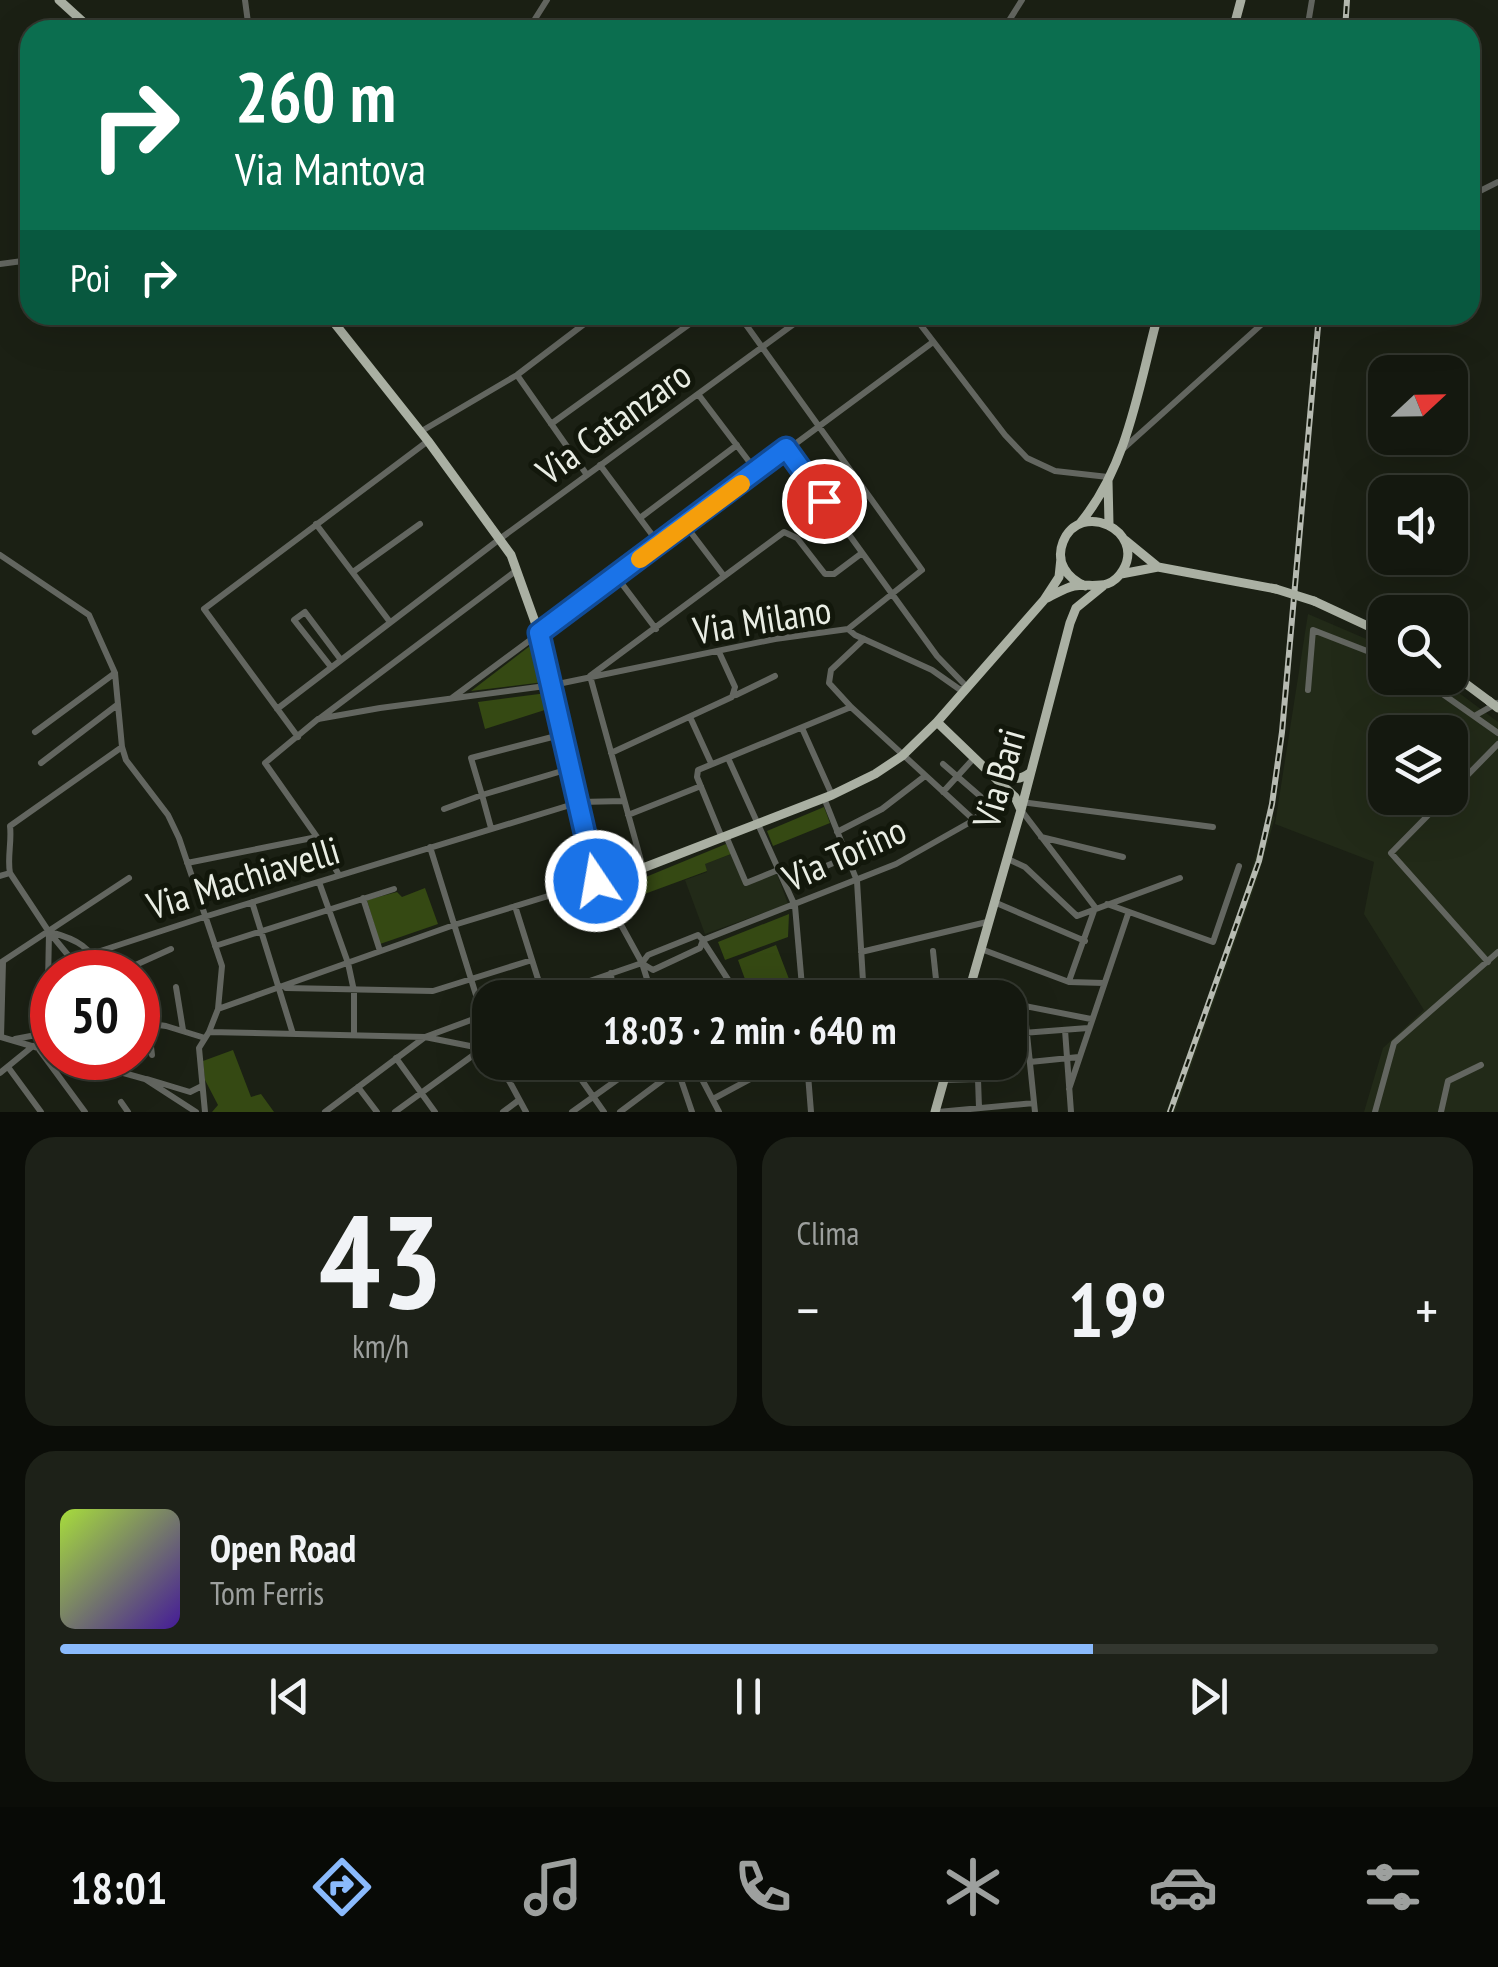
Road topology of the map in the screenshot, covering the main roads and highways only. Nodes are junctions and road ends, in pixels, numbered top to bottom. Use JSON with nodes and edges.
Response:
{"nodes":[{"id":1,"x":59,"y":0,"type":"edge"},
{"id":2,"x":81,"y":20,"type":"edge"},
{"id":3,"x":337,"y":325,"type":"edge"},
{"id":4,"x":1155,"y":325,"type":"edge"},
{"id":5,"x":1108,"y":478,"type":"junction"},
{"id":6,"x":1079,"y":524,"type":"junction"},
{"id":7,"x":1109,"y":524,"type":"junction"},
{"id":8,"x":1124,"y":540,"type":"junction"},
{"id":9,"x":1061,"y":558,"type":"junction"},
{"id":10,"x":1158,"y":567,"type":"junction"},
{"id":11,"x":1121,"y":574,"type":"junction"},
{"id":12,"x":1085,"y":586,"type":"junction"},
{"id":13,"x":1103,"y":586,"type":"junction"},
{"id":14,"x":1044,"y":600,"type":"junction"},
{"id":15,"x":1368,"y":626,"type":"edge"},
{"id":16,"x":1468,"y":685,"type":"edge"},
{"id":17,"x":1495,"y":704,"type":"edge"},
{"id":18,"x":937,"y":722,"type":"junction"},
{"id":19,"x":1031,"y":772,"type":"junction"},
{"id":20,"x":1016,"y":795,"type":"junction"},
{"id":21,"x":643,"y":868,"type":"junction"},
{"id":22,"x":596,"y":881,"type":"junction"},
{"id":23,"x":972,"y":980,"type":"edge"},
{"id":24,"x":944,"y":1080,"type":"edge"},
{"id":25,"x":936,"y":1112,"type":"edge"}],
"edges":[{"from":1,"to":2,"type":"main road"},
{"from":3,"to":22,"type":"main road"},
{"from":4,"to":5,"type":"main road"},
{"from":5,"to":6,"type":"main road"},
{"from":5,"to":7,"type":"main road"},
{"from":6,"to":7,"type":"main road"},
{"from":6,"to":9,"type":"main road"},
{"from":7,"to":8,"type":"main road"},
{"from":8,"to":10,"type":"main road"},
{"from":8,"to":11,"type":"main road"},
{"from":9,"to":12,"type":"main road"},
{"from":9,"to":14,"type":"main road"},
{"from":10,"to":11,"type":"main road"},
{"from":10,"to":15,"type":"main road","bridge":true},
{"from":11,"to":13,"type":"main road"},
{"from":12,"to":13,"type":"main road"},
{"from":12,"to":14,"type":"main road"},
{"from":13,"to":19,"type":"main road","name":"Via Bari"},
{"from":14,"to":18,"type":"main road"},
{"from":16,"to":17,"type":"main road"},
{"from":18,"to":20,"type":"main road"},
{"from":18,"to":21,"type":"main road"},
{"from":19,"to":20,"type":"main road","name":"Via Bari"},
{"from":19,"to":20,"type":"main road"},
{"from":20,"to":23,"type":"main road","name":"Via Bari"},
{"from":21,"to":22,"type":"main road"},
{"from":21,"to":22,"type":"main road"},
{"from":24,"to":25,"type":"main road"}]}
